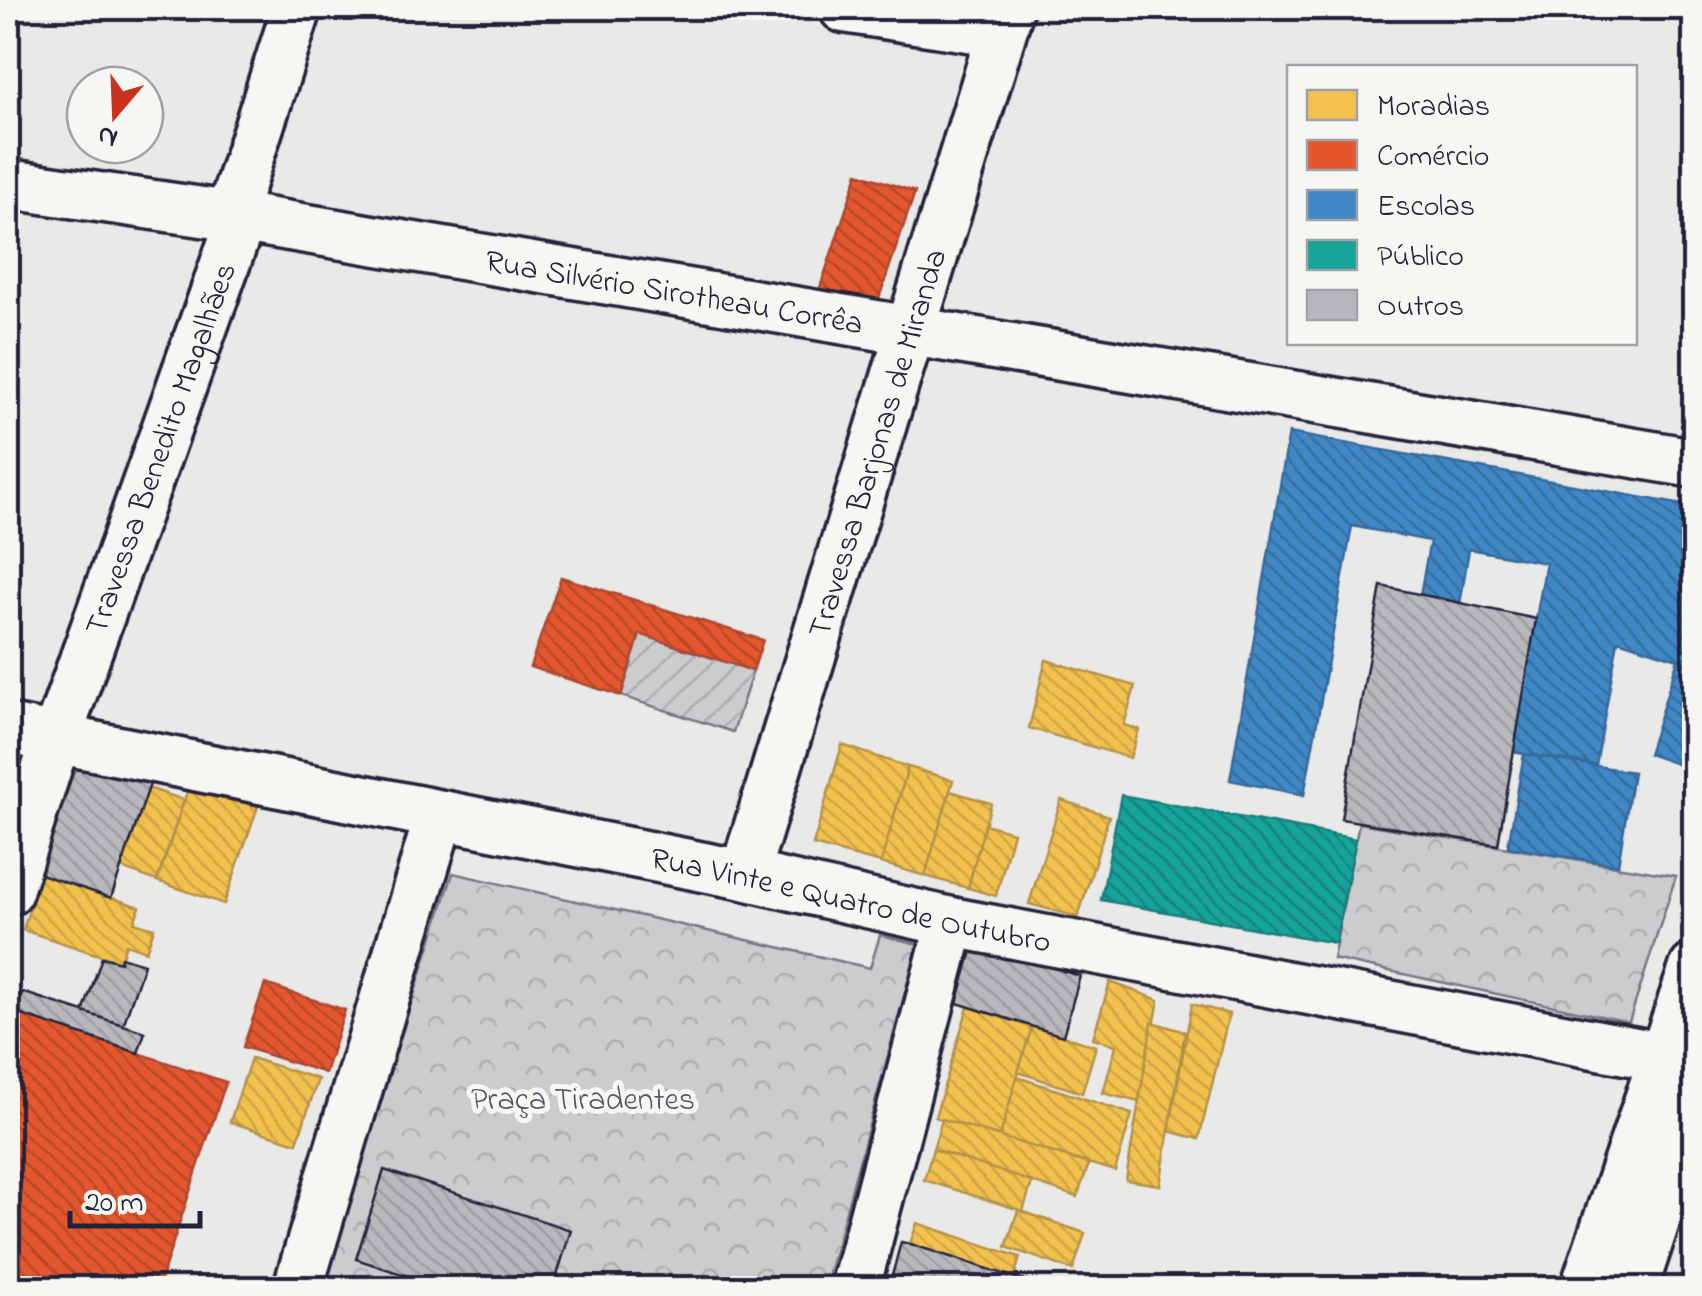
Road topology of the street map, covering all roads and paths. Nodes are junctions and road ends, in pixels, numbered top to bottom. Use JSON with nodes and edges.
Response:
{"nodes":[{"id":1,"x":297,"y":8,"type":"edge"},
{"id":2,"x":844,"y":8,"type":"edge"},
{"id":3,"x":1005,"y":20,"type":"edge"},
{"id":4,"x":8,"y":184,"type":"edge"},
{"id":5,"x":230,"y":216,"type":"junction"},
{"id":6,"x":907,"y":332,"type":"junction"},
{"id":7,"x":1694,"y":463,"type":"edge"},
{"id":8,"x":8,"y":730,"type":"edge"},
{"id":9,"x":56,"y":739,"type":"junction"},
{"id":10,"x":439,"y":817,"type":"junction"},
{"id":11,"x":744,"y":874,"type":"junction"},
{"id":12,"x":8,"y":891,"type":"edge"},
{"id":13,"x":951,"y":922,"type":"junction"},
{"id":14,"x":1694,"y":968,"type":"edge"},
{"id":15,"x":1679,"y":1060,"type":"edge"},
{"id":16,"x":1694,"y":1103,"type":"edge"},
{"id":17,"x":298,"y":1288,"type":"edge"},
{"id":18,"x":856,"y":1288,"type":"edge"},
{"id":19,"x":1585,"y":1288,"type":"edge"},
{"id":20,"x":1633,"y":1288,"type":"edge"}],
"edges":[{"from":1,"to":5,"type":"street","name":"Travessa Benedito Magalhães"},
{"from":2,"to":3,"type":"street"},
{"from":3,"to":6,"type":"street","name":"Travessa Barjonas de Miranda"},
{"from":4,"to":5,"type":"street","name":"Rua Silvério Sirotheau Corrêa"},
{"from":5,"to":6,"type":"street","name":"Rua Silvério Sirotheau Corrêa"},
{"from":5,"to":9,"type":"street","name":"Travessa Benedito Magalhães"},
{"from":6,"to":7,"type":"street","name":"Rua Silvério Sirotheau Corrêa"},
{"from":6,"to":11,"type":"street","name":"Travessa Barjonas de Miranda"},
{"from":8,"to":9,"type":"street","name":"Rua Vinte e Quatro de Outubro"},
{"from":9,"to":10,"type":"street","name":"Rua Vinte e Quatro de Outubro"},
{"from":9,"to":12,"type":"street","name":"Travessa Benedito Magalhães"},
{"from":10,"to":11,"type":"street","name":"Rua Vinte e Quatro de Outubro"},
{"from":10,"to":17,"type":"street"},
{"from":11,"to":13,"type":"street","name":"Rua Vinte e Quatro de Outubro"},
{"from":13,"to":15,"type":"street","name":"Rua Vinte e Quatro de Outubro"},
{"from":13,"to":18,"type":"street"},
{"from":14,"to":15,"type":"street"},
{"from":15,"to":19,"type":"street"},
{"from":16,"to":20,"type":"street"}]}
